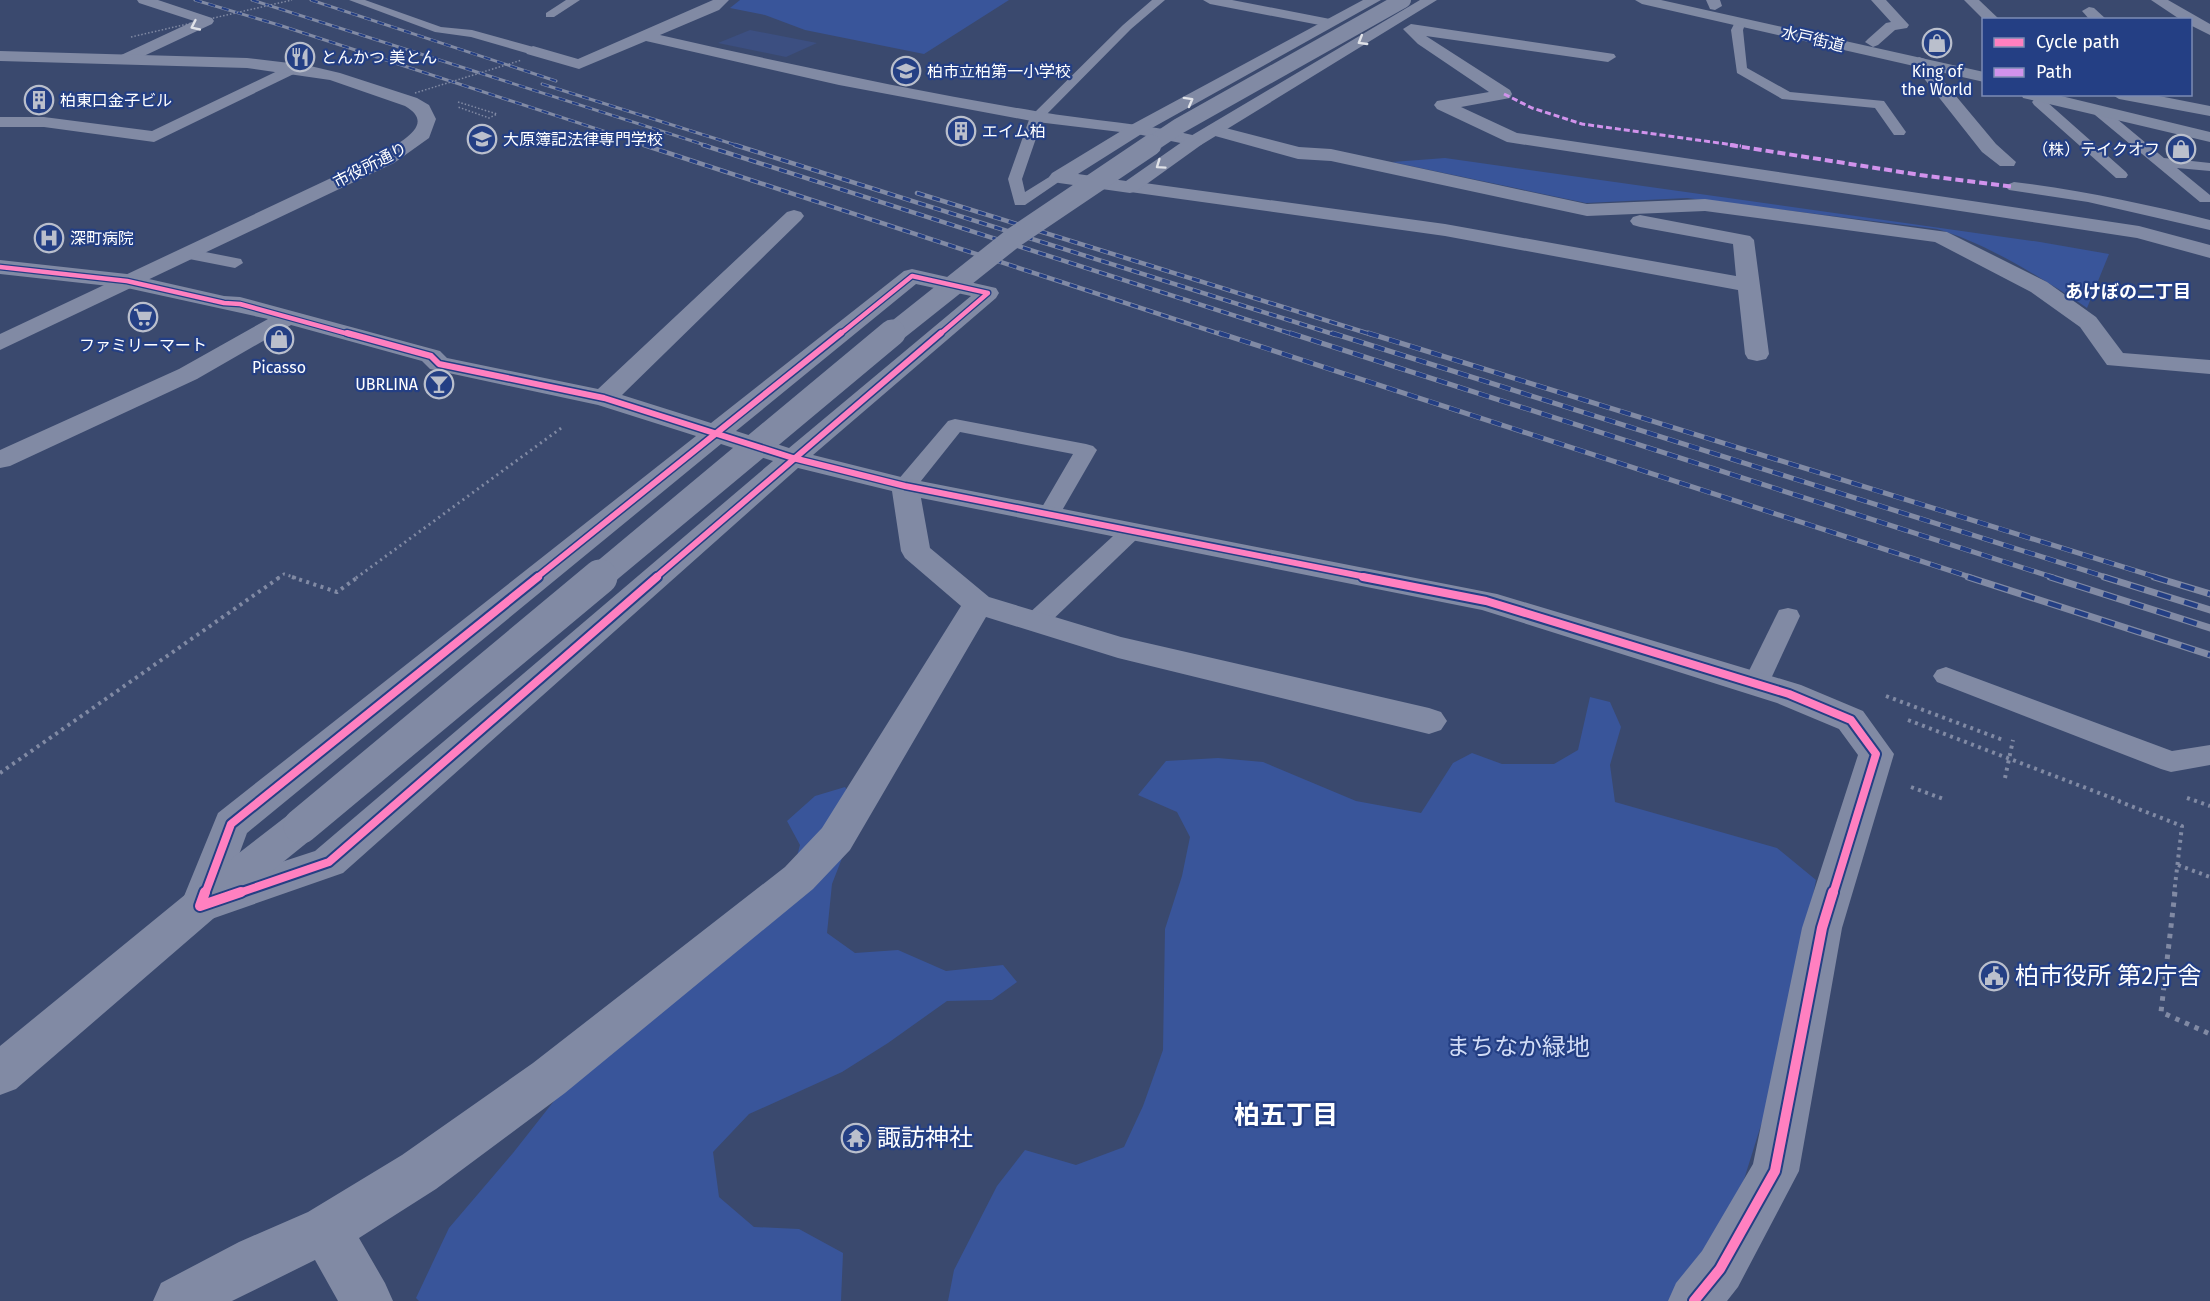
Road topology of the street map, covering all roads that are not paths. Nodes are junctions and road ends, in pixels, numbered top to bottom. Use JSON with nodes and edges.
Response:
{"nodes":[{"id":1,"x":144,"y":0,"type":"edge"},
{"id":2,"x":355,"y":0,"type":"edge"},
{"id":3,"x":574,"y":0,"type":"edge"},
{"id":4,"x":722,"y":0,"type":"edge"},
{"id":5,"x":1159,"y":0,"type":"edge"},
{"id":6,"x":1210,"y":0,"type":"edge"},
{"id":7,"x":1374,"y":0,"type":"edge"},
{"id":8,"x":1403,"y":0,"type":"edge"},
{"id":9,"x":1430,"y":0,"type":"edge"},
{"id":10,"x":1642,"y":0,"type":"edge"},
{"id":11,"x":1688,"y":0,"type":"edge"},
{"id":12,"x":1878,"y":0,"type":"edge"},
{"id":13,"x":1971,"y":0,"type":"edge"},
{"id":14,"x":2158,"y":0,"type":"edge"},
{"id":15,"x":1714,"y":3,"type":"edge"},
{"id":16,"x":550,"y":15,"type":"dead end"},
{"id":17,"x":1991,"y":18,"type":"edge"},
{"id":18,"x":2189,"y":18,"type":"edge"},
{"id":19,"x":2192,"y":20,"type":"edge"},
{"id":20,"x":1740,"y":22,"type":"junction"},
{"id":21,"x":1330,"y":23,"type":"junction"},
{"id":22,"x":1390,"y":24,"type":"junction"},
{"id":23,"x":1411,"y":29,"type":"junction"},
{"id":24,"x":2210,"y":30,"type":"edge"},
{"id":25,"x":642,"y":36,"type":"junction"},
{"id":26,"x":1874,"y":42,"type":"junction"},
{"id":27,"x":528,"y":55,"type":"joint"},
{"id":28,"x":4,"y":57,"type":"edge"},
{"id":29,"x":1608,"y":57,"type":"dead end"},
{"id":30,"x":125,"y":59,"type":"junction"},
{"id":31,"x":1919,"y":62,"type":"junction"},
{"id":32,"x":579,"y":64,"type":"junction"},
{"id":33,"x":1982,"y":67,"type":"edge"},
{"id":34,"x":294,"y":68,"type":"junction"},
{"id":35,"x":1953,"y":70,"type":"junction"},
{"id":36,"x":564,"y":72,"type":"dead end"},
{"id":37,"x":1982,"y":77,"type":"edge"},
{"id":38,"x":1982,"y":82,"type":"edge"},
{"id":39,"x":2036,"y":96,"type":"edge"},
{"id":40,"x":2071,"y":96,"type":"edge"},
{"id":41,"x":2130,"y":96,"type":"edge"},
{"id":42,"x":2102,"y":103,"type":"edge"},
{"id":43,"x":2210,"y":111,"type":"edge"},
{"id":44,"x":1037,"y":117,"type":"junction"},
{"id":45,"x":2210,"y":118,"type":"edge"},
{"id":46,"x":0,"y":122,"type":"edge"},
{"id":47,"x":2210,"y":128,"type":"edge"},
{"id":48,"x":1137,"y":129,"type":"junction"},
{"id":49,"x":1214,"y":130,"type":"junction"},
{"id":50,"x":1899,"y":132,"type":"dead end"},
{"id":51,"x":2210,"y":137,"type":"edge"},
{"id":52,"x":1196,"y":141,"type":"junction"},
{"id":53,"x":2007,"y":162,"type":"dead end"},
{"id":54,"x":2162,"y":162,"type":"junction"},
{"id":55,"x":2210,"y":166,"type":"edge"},
{"id":56,"x":2121,"y":175,"type":"dead end"},
{"id":57,"x":1059,"y":177,"type":"junction"},
{"id":58,"x":1130,"y":187,"type":"junction"},
{"id":59,"x":2014,"y":187,"type":"dead end"},
{"id":60,"x":2205,"y":199,"type":"dead end"},
{"id":61,"x":1608,"y":209,"type":"junction"},
{"id":62,"x":794,"y":216,"type":"dead end"},
{"id":63,"x":2210,"y":225,"type":"edge"},
{"id":64,"x":2210,"y":252,"type":"edge"},
{"id":65,"x":185,"y":253,"type":"junction"},
{"id":66,"x":235,"y":263,"type":"dead end"},
{"id":67,"x":0,"y":267,"type":"edge"},
{"id":68,"x":127,"y":280,"type":"junction"},
{"id":69,"x":1748,"y":285,"type":"junction"},
{"id":70,"x":288,"y":317,"type":"junction"},
{"id":71,"x":0,"y":343,"type":"edge"},
{"id":72,"x":1756,"y":354,"type":"dead end"},
{"id":73,"x":2210,"y":367,"type":"edge"},
{"id":74,"x":604,"y":398,"type":"junction"},
{"id":75,"x":717,"y":433,"type":"junction"},
{"id":76,"x":793,"y":458,"type":"junction"},
{"id":77,"x":0,"y":460,"type":"edge"},
{"id":78,"x":905,"y":486,"type":"junction"},
{"id":79,"x":1049,"y":514,"type":"junction"},
{"id":80,"x":1132,"y":531,"type":"junction"},
{"id":81,"x":978,"y":604,"type":"junction"},
{"id":82,"x":1788,"y":616,"type":"dead end"},
{"id":83,"x":1035,"y":622,"type":"junction"},
{"id":84,"x":1946,"y":676,"type":"dead end"},
{"id":85,"x":1756,"y":683,"type":"junction"},
{"id":86,"x":1429,"y":721,"type":"dead end"},
{"id":87,"x":2210,"y":754,"type":"edge"},
{"id":88,"x":200,"y":906,"type":"junction"},
{"id":89,"x":0,"y":1074,"type":"edge"},
{"id":90,"x":326,"y":1230,"type":"junction"},
{"id":91,"x":179,"y":1301,"type":"edge"},
{"id":92,"x":367,"y":1301,"type":"edge"},
{"id":93,"x":1694,"y":1301,"type":"edge"}],
"edges":[{"from":1,"to":30,"type":"street","one_way":true},
{"from":2,"to":27,"type":"lane"},
{"from":3,"to":16,"type":"lane"},
{"from":4,"to":25,"type":"street"},
{"from":5,"to":44,"type":"lane"},
{"from":6,"to":21,"type":"street"},
{"from":7,"to":21,"type":"street"},
{"from":8,"to":88,"type":"street","bridge":true},
{"from":9,"to":22,"type":"street"},
{"from":10,"to":20,"type":"highway","name":"水戸街道"},
{"from":11,"to":15,"type":"highway","name":"水戸街道"},
{"from":12,"to":26,"type":"street"},
{"from":13,"to":17,"type":"street"},
{"from":14,"to":18,"type":"street"},
{"from":15,"to":26,"type":"highway","name":"水戸街道"},
{"from":19,"to":24,"type":"street"},
{"from":20,"to":31,"type":"highway","name":"水戸街道"},
{"from":20,"to":50,"type":"lane"},
{"from":48,"to":21,"type":"street","one_way":true},
{"from":22,"to":23,"type":"street"},
{"from":22,"to":49,"type":"street","one_way":true},
{"from":23,"to":29,"type":"street"},
{"from":23,"to":64,"type":"street"},
{"from":25,"to":32,"type":"street"},
{"from":25,"to":44,"type":"street"},
{"from":26,"to":33,"type":"highway","name":"水戸街道"},
{"from":27,"to":32,"type":"street"},
{"from":28,"to":30,"type":"street","name":"市役所通り"},
{"from":30,"to":34,"type":"street","name":"市役所通り"},
{"from":31,"to":35,"type":"highway","name":"水戸街道"},
{"from":31,"to":53,"type":"street"},
{"from":32,"to":36,"type":"street"},
{"from":34,"to":46,"type":"street"},
{"from":34,"to":65,"type":"street","name":"市役所通り"},
{"from":35,"to":37,"type":"highway","name":"水戸街道"},
{"from":35,"to":38,"type":"highway"},
{"from":39,"to":42,"type":"highway"},
{"from":39,"to":56,"type":"lane"},
{"from":40,"to":47,"type":"highway"},
{"from":41,"to":43,"type":"highway"},
{"from":42,"to":45,"type":"highway"},
{"from":42,"to":51,"type":"highway"},
{"from":42,"to":54,"type":"lane"},
{"from":44,"to":48,"type":"street"},
{"from":44,"to":57,"type":"lane"},
{"from":48,"to":52,"type":"street"},
{"from":48,"to":57,"type":"street"},
{"from":49,"to":52,"type":"street"},
{"from":49,"to":61,"type":"street"},
{"from":52,"to":58,"type":"street","one_way":true},
{"from":54,"to":55,"type":"lane"},
{"from":54,"to":60,"type":"lane"},
{"from":57,"to":58,"type":"street"},
{"from":58,"to":69,"type":"street"},
{"from":59,"to":63,"type":"lane"},
{"from":61,"to":69,"type":"street"},
{"from":61,"to":73,"type":"street"},
{"from":62,"to":74,"type":"street"},
{"from":65,"to":66,"type":"lane"},
{"from":65,"to":68,"type":"street","name":"市役所通り"},
{"from":67,"to":68,"type":"street"},
{"from":68,"to":70,"type":"street"},
{"from":68,"to":71,"type":"street","name":"市役所通り"},
{"from":69,"to":72,"type":"street"},
{"from":70,"to":74,"type":"street"},
{"from":70,"to":77,"type":"street"},
{"from":74,"to":75,"type":"street"},
{"from":75,"to":76,"type":"street"},
{"from":75,"to":76,"type":"street"},
{"from":75,"to":88,"type":"street"},
{"from":76,"to":78,"type":"street"},
{"from":76,"to":88,"type":"street"},
{"from":78,"to":79,"type":"street"},
{"from":78,"to":79,"type":"lane"},
{"from":78,"to":81,"type":"street"},
{"from":79,"to":80,"type":"street"},
{"from":80,"to":83,"type":"lane"},
{"from":80,"to":85,"type":"street"},
{"from":81,"to":83,"type":"street"},
{"from":81,"to":90,"type":"street"},
{"from":82,"to":85,"type":"lane"},
{"from":83,"to":86,"type":"street"},
{"from":84,"to":87,"type":"lane"},
{"from":85,"to":93,"type":"street"},
{"from":88,"to":89,"type":"street"},
{"from":90,"to":91,"type":"street"},
{"from":90,"to":92,"type":"street"}]}
